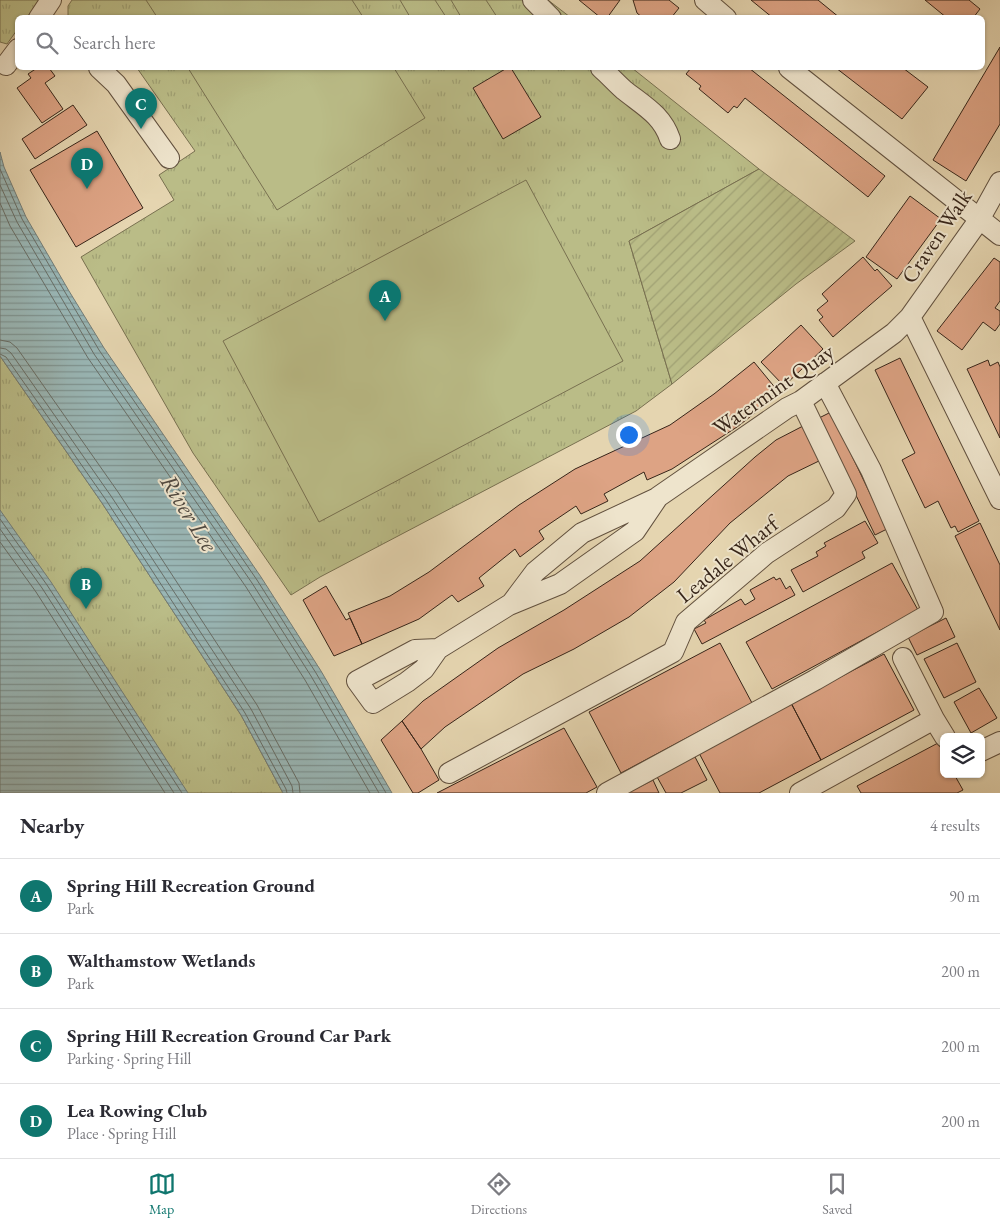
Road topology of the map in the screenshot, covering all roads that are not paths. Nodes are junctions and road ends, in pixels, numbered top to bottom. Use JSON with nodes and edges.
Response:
{"nodes":[{"id":1,"x":533,"y":0,"type":"edge"},
{"id":2,"x":704,"y":0,"type":"edge"},
{"id":3,"x":548,"y":15,"type":"edge"},
{"id":4,"x":722,"y":15,"type":"edge"},
{"id":5,"x":15,"y":53,"type":"edge"},
{"id":6,"x":6,"y":65,"type":"dead end"},
{"id":7,"x":100,"y":70,"type":"edge"},
{"id":8,"x":603,"y":70,"type":"edge"},
{"id":9,"x":792,"y":70,"type":"edge"},
{"id":10,"x":670,"y":139,"type":"dead end"},
{"id":11,"x":169,"y":158,"type":"dead end"},
{"id":12,"x":1000,"y":182,"type":"edge"},
{"id":13,"x":979,"y":220,"type":"junction"},
{"id":14,"x":1000,"y":235,"type":"edge"},
{"id":15,"x":910,"y":317,"type":"junction"},
{"id":16,"x":826,"y":383,"type":"junction"},
{"id":17,"x":801,"y":401,"type":"junction"},
{"id":18,"x":658,"y":497,"type":"junction"},
{"id":19,"x":1000,"y":499,"type":"edge"},
{"id":20,"x":509,"y":606,"type":"junction"},
{"id":21,"x":438,"y":649,"type":"dead end"},
{"id":22,"x":903,"y":658,"type":"dead end"},
{"id":23,"x":934,"y":719,"type":"junction"},
{"id":24,"x":943,"y":733,"type":"edge"},
{"id":25,"x":449,"y":773,"type":"dead end"},
{"id":26,"x":607,"y":793,"type":"edge"},
{"id":27,"x":800,"y":793,"type":"edge"}],
"edges":[{"from":1,"to":3,"type":"street"},
{"from":2,"to":4,"type":"street"},
{"from":5,"to":6,"type":"street"},
{"from":7,"to":11,"type":"street"},
{"from":8,"to":10,"type":"street"},
{"from":9,"to":13,"type":"street"},
{"from":12,"to":13,"type":"street","name":"Craven Walk"},
{"from":13,"to":14,"type":"street"},
{"from":13,"to":15,"type":"street","name":"Craven Walk"},
{"from":15,"to":16,"type":"street","name":"Watermint Quay"},
{"from":15,"to":19,"type":"street"},
{"from":16,"to":17,"type":"street","name":"Watermint Quay"},
{"from":16,"to":26,"type":"street"},
{"from":17,"to":18,"type":"street","name":"Watermint Quay"},
{"from":17,"to":25,"type":"street","name":"Leadale Wharf"},
{"from":18,"to":20,"type":"street","name":"Watermint Quay"},
{"from":18,"to":20,"type":"street","name":"Watermint Quay"},
{"from":20,"to":21,"type":"street","name":"Watermint Quay"},
{"from":22,"to":23,"type":"street"},
{"from":23,"to":24,"type":"street"},
{"from":23,"to":27,"type":"street"}]}
